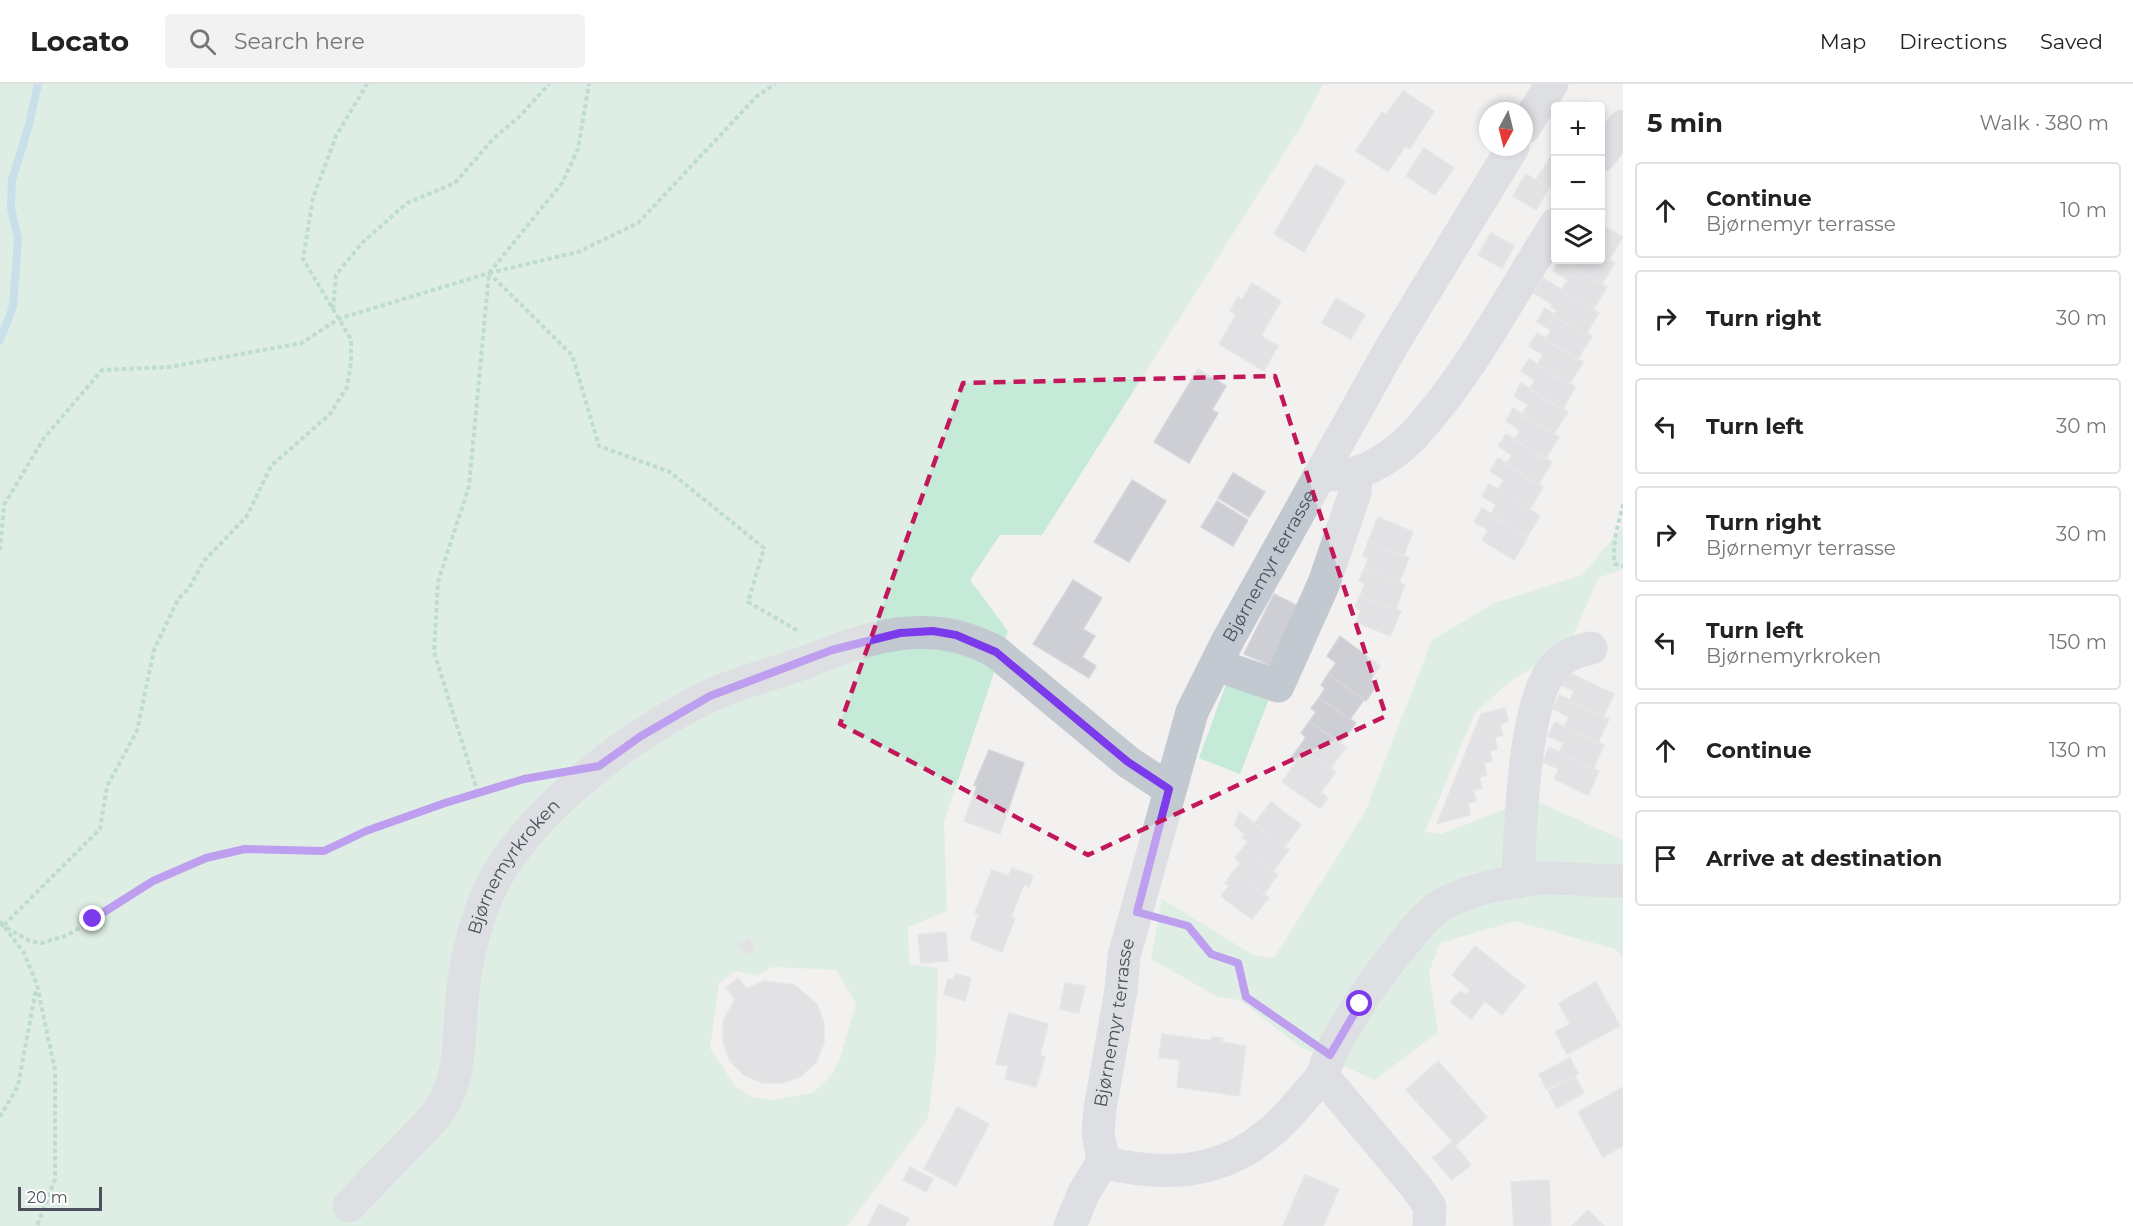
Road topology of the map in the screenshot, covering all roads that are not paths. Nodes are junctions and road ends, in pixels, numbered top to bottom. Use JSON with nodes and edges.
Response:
{"nodes":[{"id":1,"x":1552,"y":84,"type":"edge"},
{"id":2,"x":1533,"y":114,"type":"edge"},
{"id":3,"x":1623,"y":126,"type":"edge"},
{"id":4,"x":1605,"y":149,"type":"edge"},
{"id":5,"x":1508,"y":156,"type":"edge"},
{"id":6,"x":1551,"y":232,"type":"edge"},
{"id":7,"x":1321,"y":472,"type":"junction"},
{"id":8,"x":1356,"y":473,"type":"junction"},
{"id":9,"x":1591,"y":648,"type":"dead end"},
{"id":10,"x":1217,"y":665,"type":"junction"},
{"id":11,"x":1169,"y":789,"type":"junction"},
{"id":12,"x":1623,"y":881,"type":"edge"},
{"id":13,"x":1518,"y":882,"type":"junction"},
{"id":14,"x":1326,"y":1065,"type":"junction"},
{"id":15,"x":1103,"y":1162,"type":"junction"},
{"id":16,"x":349,"y":1206,"type":"dead end"},
{"id":17,"x":1070,"y":1226,"type":"edge"},
{"id":18,"x":1429,"y":1226,"type":"edge"}],
"edges":[{"from":1,"to":2,"type":"street"},
{"from":3,"to":4,"type":"street"},
{"from":5,"to":7,"type":"street","name":"Bjørnemyr terrasse"},
{"from":6,"to":8,"type":"street"},
{"from":7,"to":8,"type":"street"},
{"from":7,"to":10,"type":"street","name":"Bjørnemyr terrasse"},
{"from":8,"to":10,"type":"street"},
{"from":9,"to":13,"type":"street"},
{"from":10,"to":11,"type":"street","name":"Bjørnemyr terrasse"},
{"from":11,"to":15,"type":"street","name":"Bjørnemyr terrasse"},
{"from":11,"to":16,"type":"street","name":"Bjørnemyrkroken"},
{"from":12,"to":13,"type":"street"},
{"from":13,"to":14,"type":"street"},
{"from":14,"to":15,"type":"street"},
{"from":14,"to":18,"type":"street"},
{"from":15,"to":17,"type":"street"}]}
